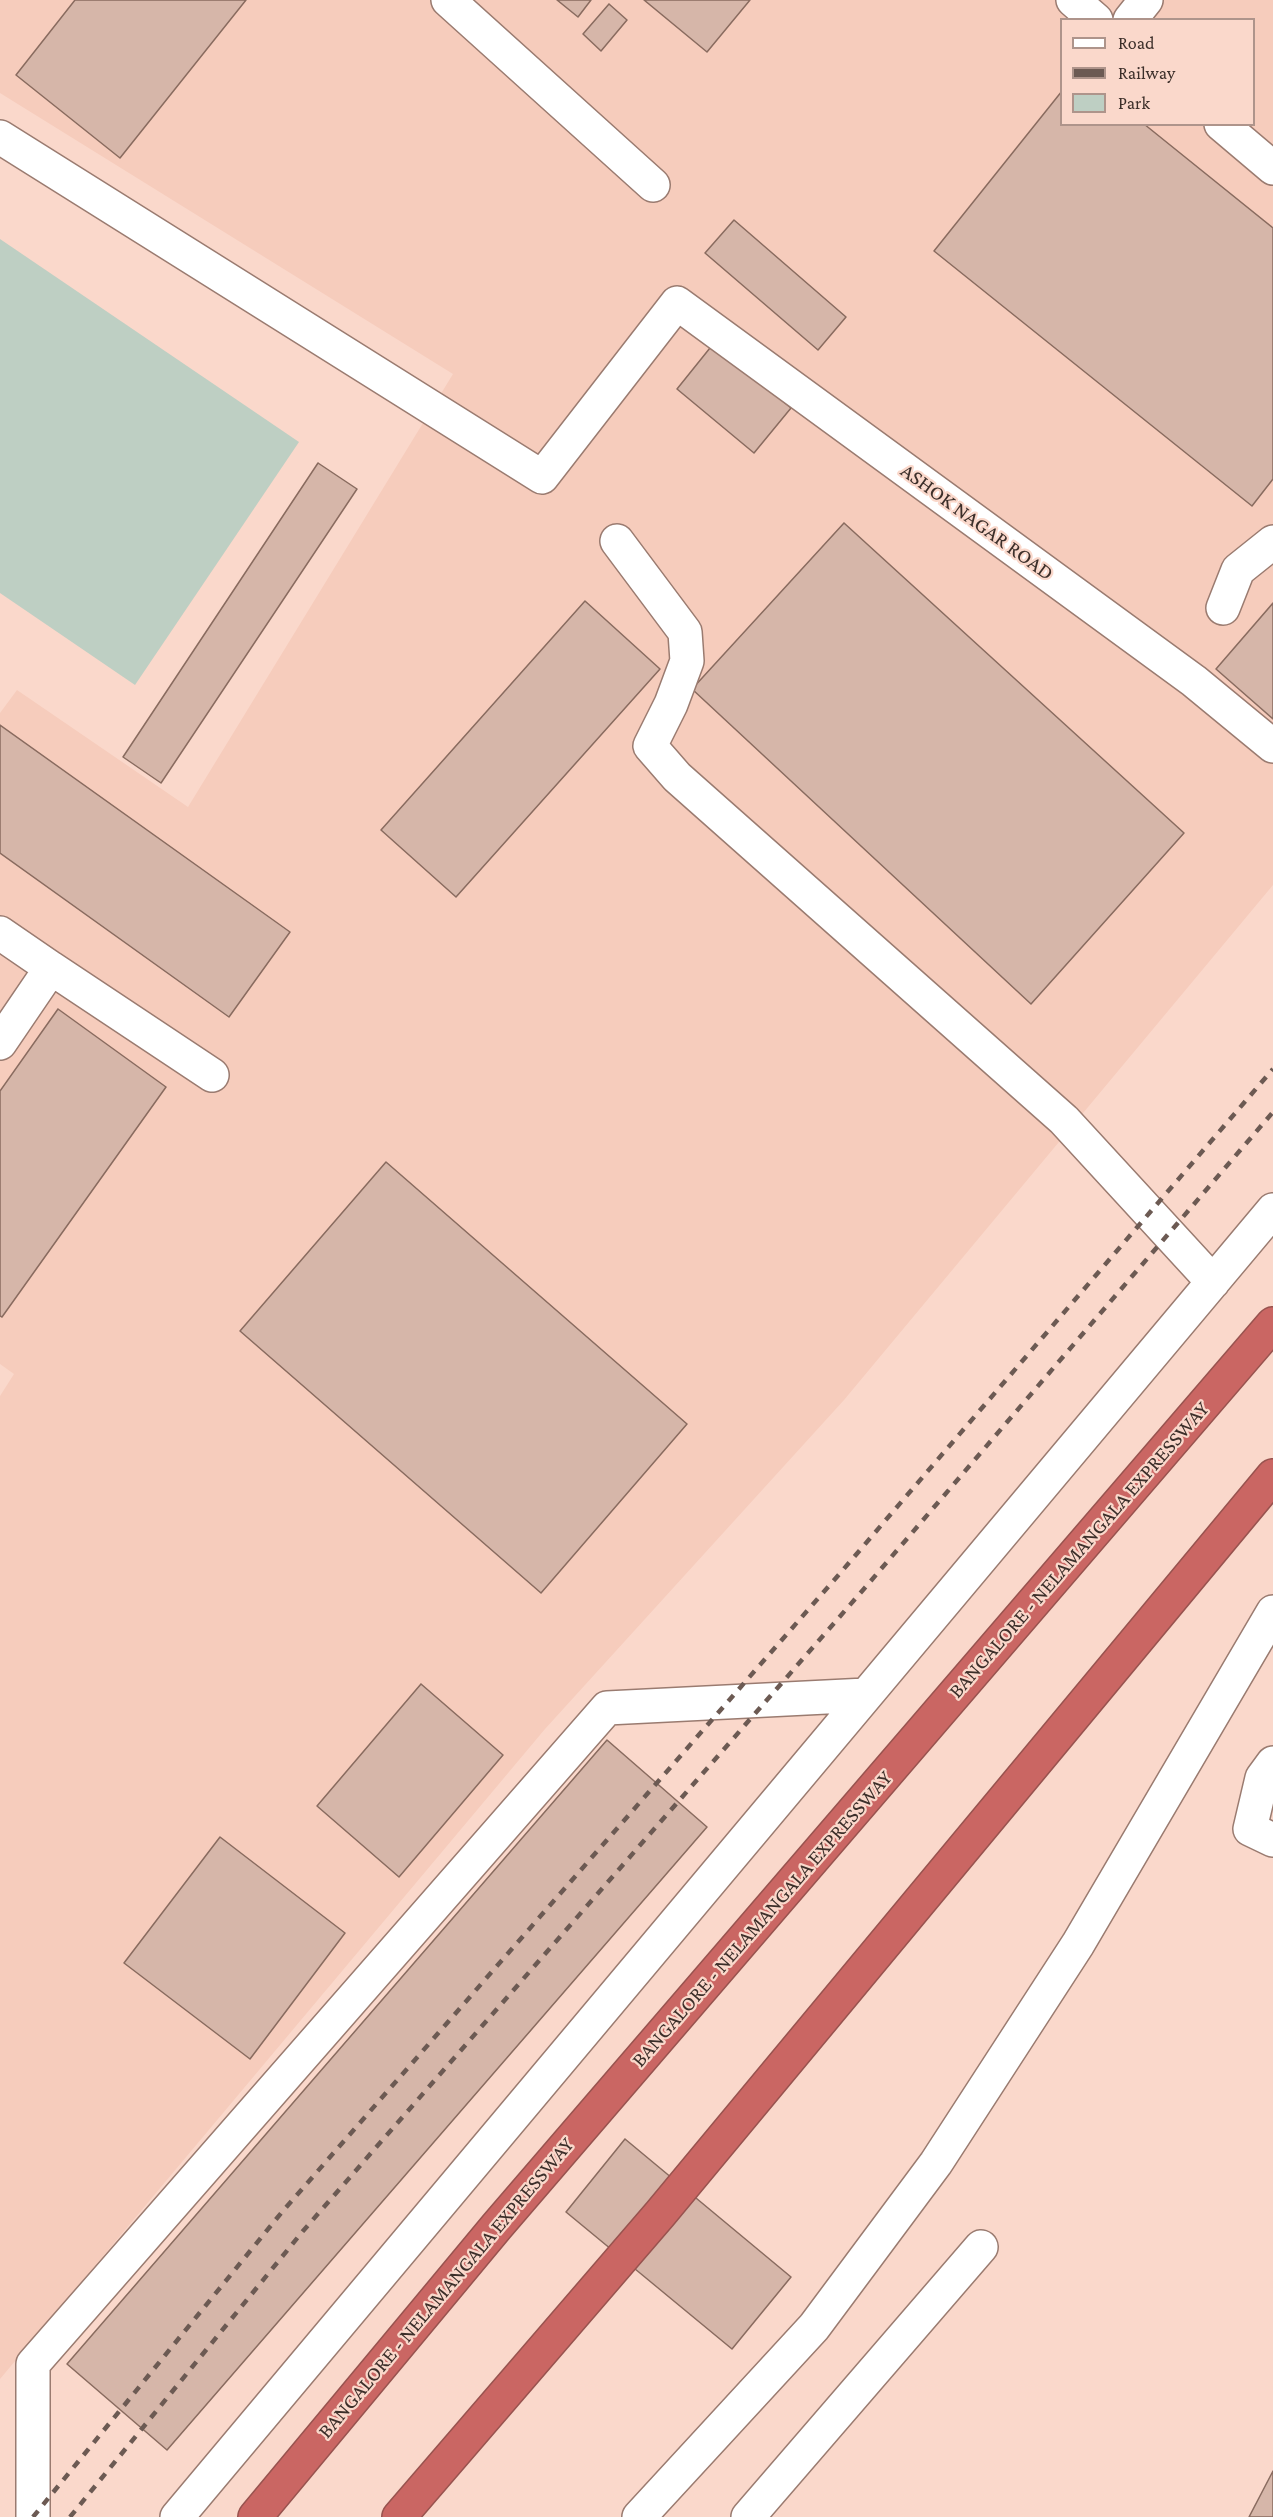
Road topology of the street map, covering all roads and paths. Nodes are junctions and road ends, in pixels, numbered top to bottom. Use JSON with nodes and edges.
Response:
{"nodes":[{"id":1,"x":448,"y":0,"type":"edge"},
{"id":2,"x":1073,"y":0,"type":"edge"},
{"id":3,"x":1146,"y":0,"type":"edge"},
{"id":4,"x":1094,"y":18,"type":"edge"},
{"id":5,"x":1132,"y":18,"type":"edge"},
{"id":6,"x":1223,"y":126,"type":"edge"},
{"id":7,"x":0,"y":137,"type":"edge"},
{"id":8,"x":1273,"y":168,"type":"edge"},
{"id":9,"x":653,"y":185,"type":"dead end"},
{"id":10,"x":617,"y":541,"type":"dead end"},
{"id":11,"x":1273,"y":542,"type":"edge"},
{"id":12,"x":1223,"y":608,"type":"dead end"},
{"id":13,"x":1273,"y":746,"type":"edge"},
{"id":14,"x":0,"y":933,"type":"edge"},
{"id":15,"x":51,"y":969,"type":"junction"},
{"id":16,"x":0,"y":1043,"type":"edge"},
{"id":17,"x":212,"y":1075,"type":"dead end"},
{"id":18,"x":1273,"y":1210,"type":"edge"},
{"id":19,"x":1213,"y":1282,"type":"junction"},
{"id":20,"x":1273,"y":1324,"type":"edge"},
{"id":21,"x":1273,"y":1476,"type":"edge"},
{"id":22,"x":1273,"y":1612,"type":"edge"},
{"id":23,"x":866,"y":1695,"type":"junction"},
{"id":24,"x":1273,"y":1763,"type":"edge"},
{"id":25,"x":1273,"y":1840,"type":"edge"},
{"id":26,"x":981,"y":2247,"type":"dead end"},
{"id":27,"x":33,"y":2517,"type":"edge"},
{"id":28,"x":177,"y":2517,"type":"edge"},
{"id":29,"x":255,"y":2517,"type":"edge"},
{"id":30,"x":399,"y":2517,"type":"edge"},
{"id":31,"x":639,"y":2517,"type":"edge"},
{"id":32,"x":748,"y":2517,"type":"edge"}],
"edges":[{"from":1,"to":9,"type":"street"},
{"from":2,"to":4,"type":"street"},
{"from":3,"to":5,"type":"street"},
{"from":6,"to":8,"type":"street"},
{"from":7,"to":13,"type":"street","name":"ASHOK NAGAR ROAD"},
{"from":10,"to":19,"type":"street"},
{"from":11,"to":12,"type":"street"},
{"from":14,"to":15,"type":"street"},
{"from":15,"to":16,"type":"street"},
{"from":15,"to":17,"type":"street"},
{"from":18,"to":19,"type":"street"},
{"from":19,"to":23,"type":"street"},
{"from":20,"to":29,"type":"highway","name":"BANGALORE - NELAMANGALA EXPRESSWAY"},
{"from":21,"to":30,"type":"highway"},
{"from":22,"to":31,"type":"street"},
{"from":23,"to":27,"type":"street"},
{"from":23,"to":28,"type":"street"},
{"from":24,"to":25,"type":"street"},
{"from":26,"to":32,"type":"street"}]}
